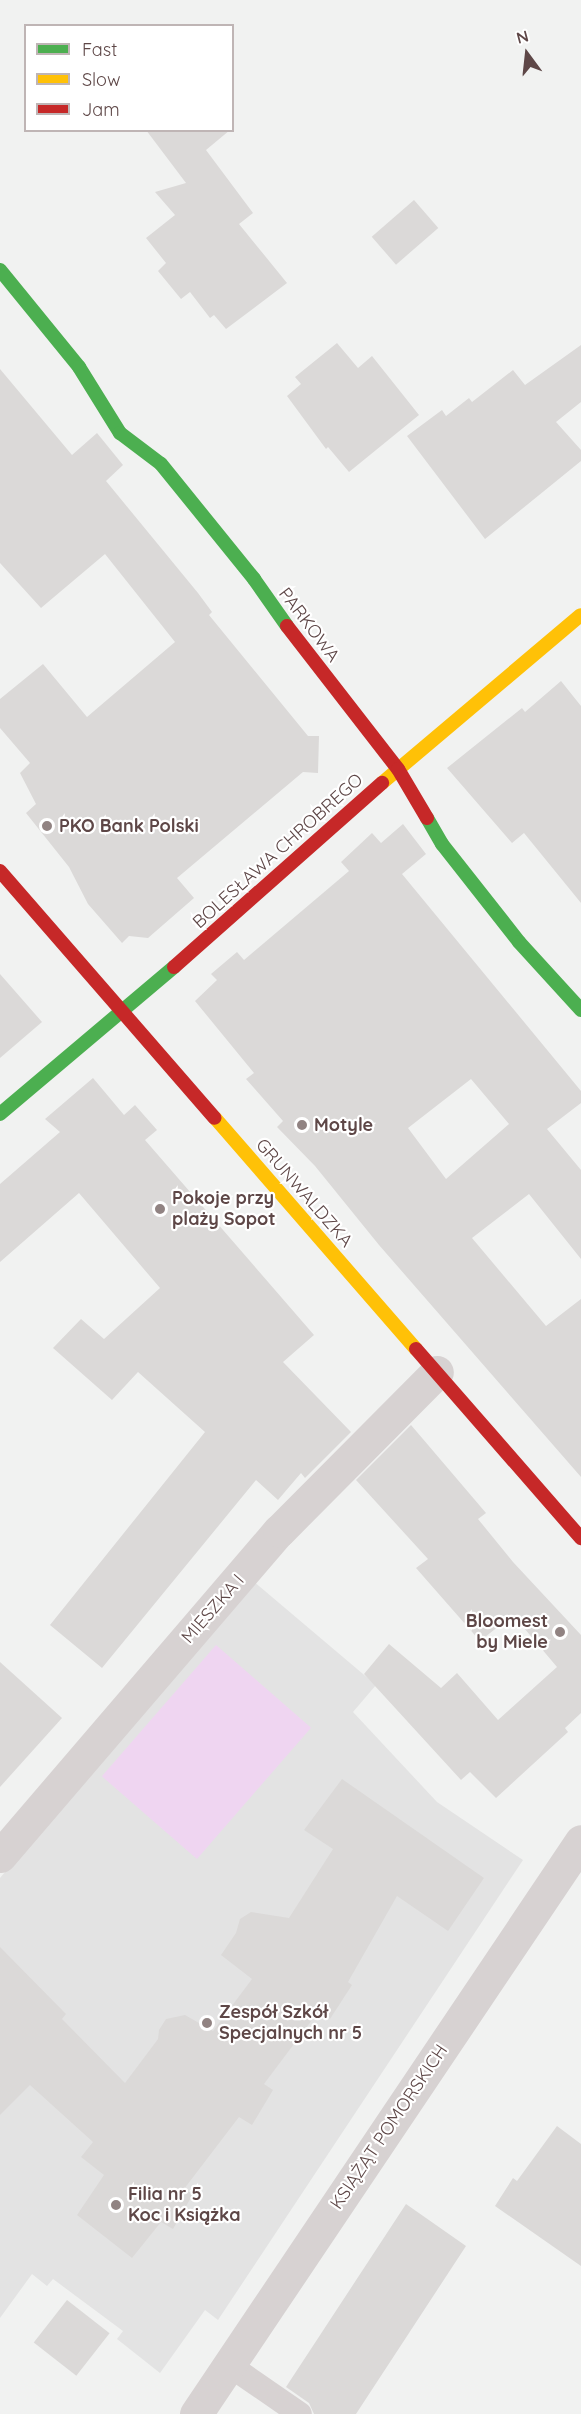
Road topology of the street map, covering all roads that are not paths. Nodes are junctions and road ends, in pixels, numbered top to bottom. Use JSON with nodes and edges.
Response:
{"nodes":[{"id":1,"x":0,"y":270,"type":"edge"},
{"id":2,"x":581,"y":615,"type":"edge"},
{"id":3,"x":398,"y":769,"type":"junction"},
{"id":4,"x":0,"y":871,"type":"edge"},
{"id":5,"x":581,"y":1010,"type":"edge"},
{"id":6,"x":122,"y":1013,"type":"junction"},
{"id":7,"x":0,"y":1114,"type":"edge"},
{"id":8,"x":437,"y":1372,"type":"junction"},
{"id":9,"x":581,"y":1538,"type":"edge"},
{"id":10,"x":581,"y":1841,"type":"edge"},
{"id":11,"x":0,"y":1856,"type":"edge"},
{"id":12,"x":229,"y":2365,"type":"junction"},
{"id":13,"x":196,"y":2414,"type":"edge"},
{"id":14,"x":300,"y":2414,"type":"edge"}],
"edges":[{"from":1,"to":3,"type":"street","name":"PARKOWA"},
{"from":2,"to":3,"type":"street","name":"BOLESŁAWA CHROBREGO"},
{"from":3,"to":5,"type":"street","name":"PARKOWA"},
{"from":3,"to":6,"type":"street","name":"BOLESŁAWA CHROBREGO"},
{"from":4,"to":6,"type":"street","name":"GRUNWALDZKA"},
{"from":6,"to":7,"type":"street","name":"BOLESŁAWA CHROBREGO"},
{"from":6,"to":8,"type":"street","name":"GRUNWALDZKA"},
{"from":8,"to":9,"type":"street","name":"GRUNWALDZKA"},
{"from":8,"to":11,"type":"street","name":"MIESZKA I"},
{"from":10,"to":12,"type":"street","name":"KSIĄŻĄT POMORSKICH"},
{"from":12,"to":13,"type":"street","name":"KSIĄŻĄT POMORSKICH"},
{"from":12,"to":14,"type":"lane"}]}
